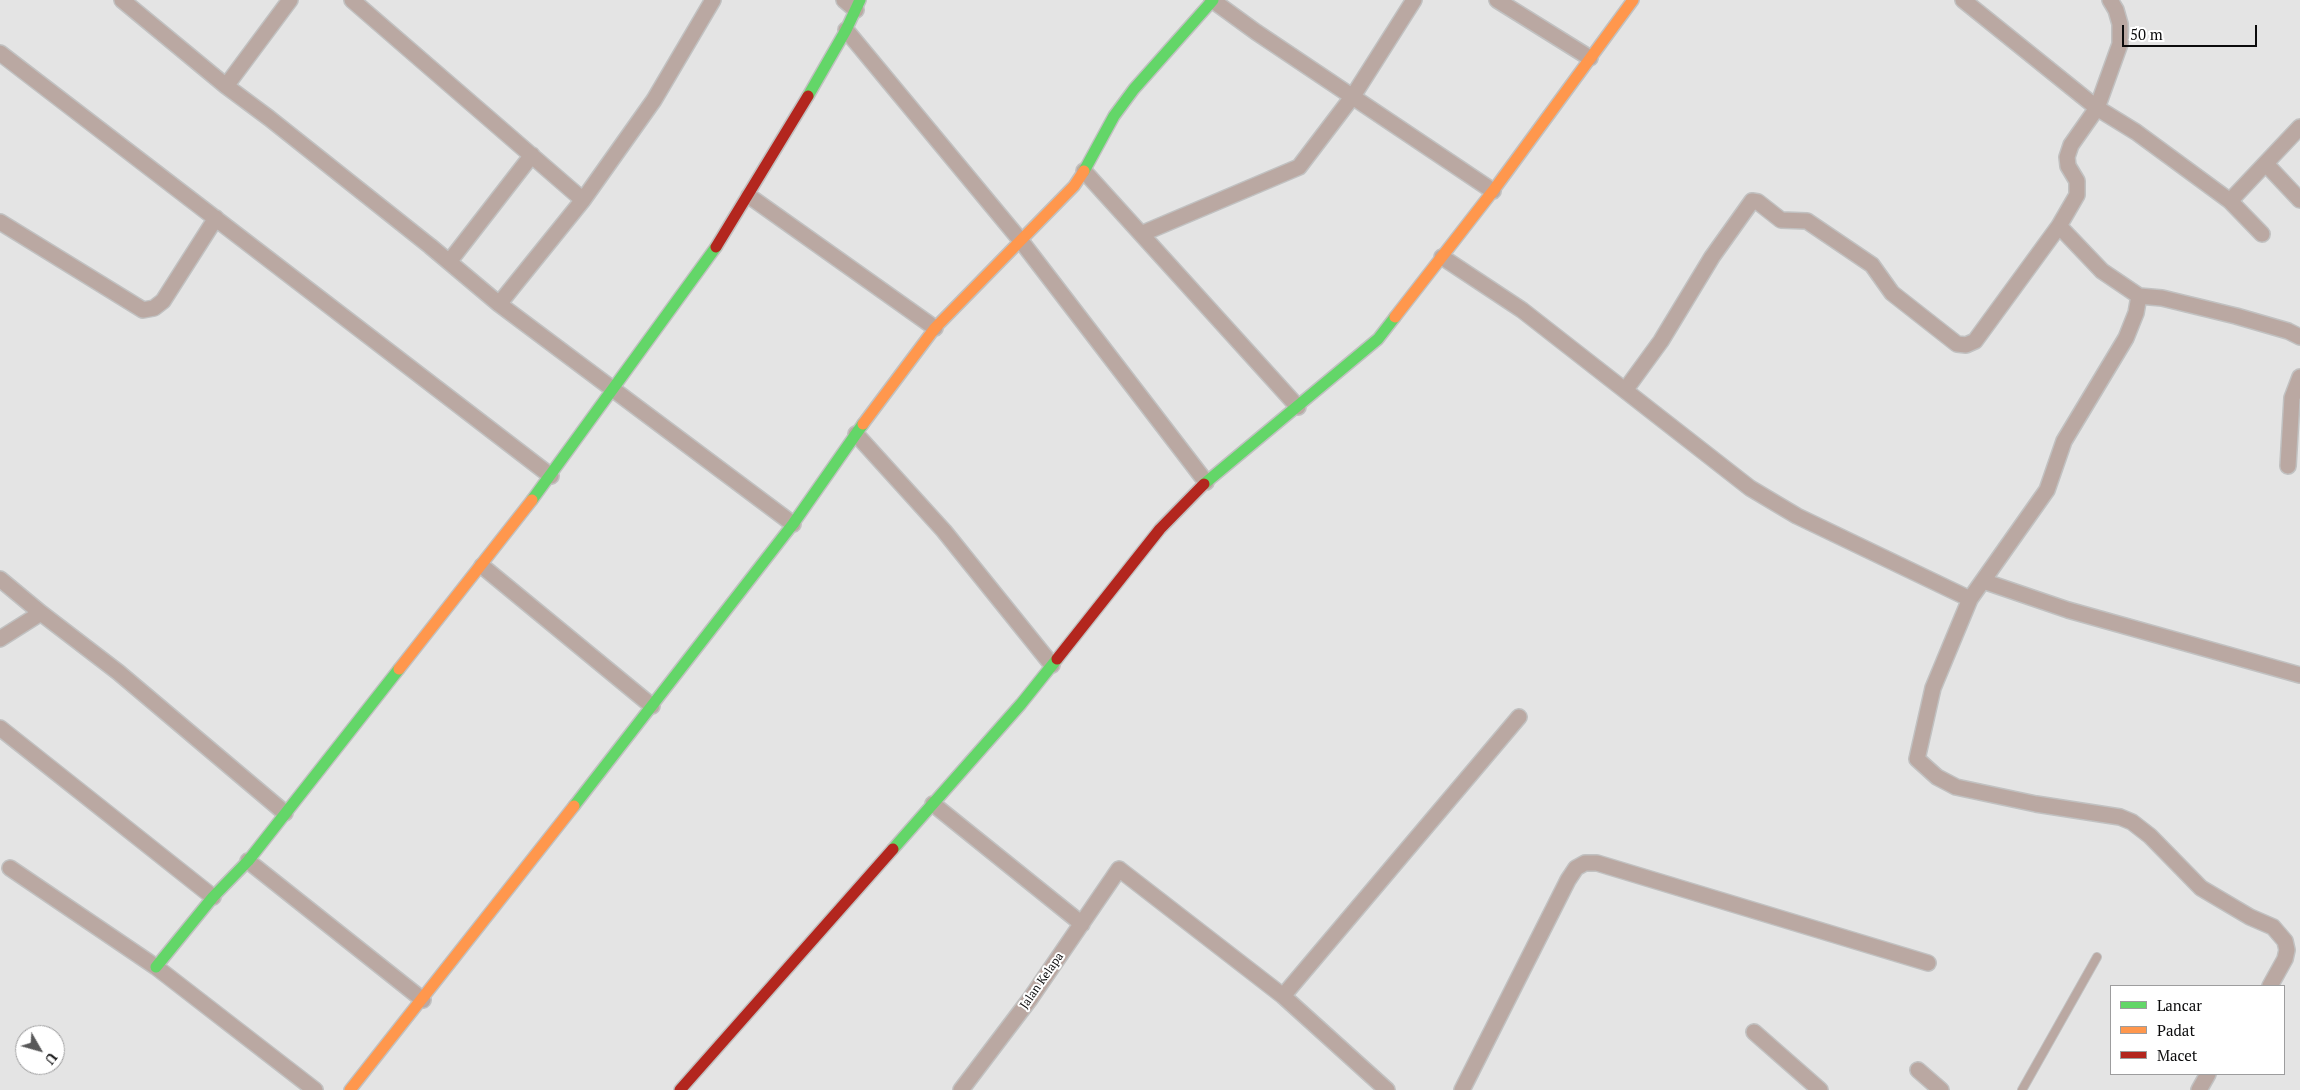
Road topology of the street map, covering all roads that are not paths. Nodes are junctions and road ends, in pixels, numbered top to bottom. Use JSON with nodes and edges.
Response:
{"nodes":[{"id":1,"x":122,"y":0,"type":"edge"},
{"id":2,"x":290,"y":0,"type":"edge"},
{"id":3,"x":352,"y":0,"type":"edge"},
{"id":4,"x":713,"y":0,"type":"edge"},
{"id":5,"x":1213,"y":0,"type":"edge"},
{"id":6,"x":1414,"y":0,"type":"edge"},
{"id":7,"x":1497,"y":0,"type":"edge"},
{"id":8,"x":1633,"y":0,"type":"edge"},
{"id":9,"x":1963,"y":0,"type":"edge"},
{"id":10,"x":2110,"y":0,"type":"edge"},
{"id":11,"x":853,"y":3,"type":"edge"},
{"id":12,"x":846,"y":30,"type":"junction"},
{"id":13,"x":0,"y":53,"type":"edge"},
{"id":14,"x":1590,"y":58,"type":"junction"},
{"id":15,"x":226,"y":86,"type":"junction"},
{"id":16,"x":1353,"y":96,"type":"junction"},
{"id":17,"x":2097,"y":108,"type":"junction"},
{"id":18,"x":2300,"y":127,"type":"edge"},
{"id":19,"x":532,"y":155,"type":"junction"},
{"id":20,"x":2266,"y":164,"type":"junction"},
{"id":21,"x":1084,"y":172,"type":"junction"},
{"id":22,"x":1493,"y":190,"type":"junction"},
{"id":23,"x":749,"y":196,"type":"junction"},
{"id":24,"x":583,"y":200,"type":"junction"},
{"id":25,"x":2300,"y":200,"type":"edge"},
{"id":26,"x":2230,"y":201,"type":"junction"},
{"id":27,"x":216,"y":218,"type":"junction"},
{"id":28,"x":0,"y":222,"type":"edge"},
{"id":29,"x":2059,"y":226,"type":"junction"},
{"id":30,"x":1141,"y":234,"type":"junction"},
{"id":31,"x":2262,"y":234,"type":"dead end"},
{"id":32,"x":1021,"y":242,"type":"junction"},
{"id":33,"x":1442,"y":257,"type":"junction"},
{"id":34,"x":449,"y":262,"type":"junction"},
{"id":35,"x":2139,"y":296,"type":"junction"},
{"id":36,"x":499,"y":304,"type":"junction"},
{"id":37,"x":934,"y":328,"type":"junction"},
{"id":38,"x":2300,"y":337,"type":"edge"},
{"id":39,"x":2300,"y":377,"type":"edge"},
{"id":40,"x":1626,"y":389,"type":"junction"},
{"id":41,"x":611,"y":390,"type":"junction"},
{"id":42,"x":1298,"y":407,"type":"junction"},
{"id":43,"x":856,"y":434,"type":"junction"},
{"id":44,"x":2288,"y":466,"type":"dead end"},
{"id":45,"x":551,"y":476,"type":"junction"},
{"id":46,"x":1206,"y":482,"type":"junction"},
{"id":47,"x":794,"y":524,"type":"junction"},
{"id":48,"x":482,"y":566,"type":"junction"},
{"id":49,"x":0,"y":579,"type":"edge"},
{"id":50,"x":1983,"y":581,"type":"junction"},
{"id":51,"x":1970,"y":599,"type":"junction"},
{"id":52,"x":41,"y":613,"type":"junction"},
{"id":53,"x":0,"y":639,"type":"edge"},
{"id":54,"x":1052,"y":665,"type":"junction"},
{"id":55,"x":2300,"y":675,"type":"edge"},
{"id":56,"x":652,"y":706,"type":"junction"},
{"id":57,"x":1519,"y":718,"type":"dead end"},
{"id":58,"x":0,"y":728,"type":"edge"},
{"id":59,"x":933,"y":804,"type":"junction"},
{"id":60,"x":286,"y":813,"type":"junction"},
{"id":61,"x":248,"y":861,"type":"junction"},
{"id":62,"x":10,"y":868,"type":"dead end"},
{"id":63,"x":213,"y":897,"type":"junction"},
{"id":64,"x":1082,"y":924,"type":"junction"},
{"id":65,"x":2097,"y":957,"type":"dead end"},
{"id":66,"x":1928,"y":963,"type":"dead end"},
{"id":67,"x":156,"y":967,"type":"junction"},
{"id":68,"x":2271,"y":985,"type":"edge"},
{"id":69,"x":1283,"y":996,"type":"junction"},
{"id":70,"x":423,"y":1000,"type":"junction"},
{"id":71,"x":1754,"y":1032,"type":"dead end"},
{"id":72,"x":1918,"y":1070,"type":"dead end"},
{"id":73,"x":2207,"y":1075,"type":"edge"},
{"id":74,"x":314,"y":1090,"type":"edge"},
{"id":75,"x":350,"y":1090,"type":"edge"},
{"id":76,"x":680,"y":1090,"type":"edge"},
{"id":77,"x":961,"y":1090,"type":"edge"},
{"id":78,"x":1387,"y":1090,"type":"edge"},
{"id":79,"x":1462,"y":1090,"type":"edge"},
{"id":80,"x":1820,"y":1090,"type":"edge"},
{"id":81,"x":1942,"y":1090,"type":"edge"},
{"id":82,"x":2022,"y":1090,"type":"edge"},
{"id":83,"x":2199,"y":1090,"type":"edge"}],
"edges":[{"from":1,"to":15,"type":"street"},
{"from":2,"to":15,"type":"street"},
{"from":3,"to":19,"type":"street"},
{"from":4,"to":24,"type":"street"},
{"from":5,"to":16,"type":"street"},
{"from":5,"to":21,"type":"street"},
{"from":6,"to":16,"type":"street"},
{"from":7,"to":14,"type":"street"},
{"from":8,"to":14,"type":"street"},
{"from":9,"to":17,"type":"street"},
{"from":10,"to":17,"type":"street"},
{"from":11,"to":12,"type":"street"},
{"from":12,"to":23,"type":"street"},
{"from":12,"to":32,"type":"street"},
{"from":13,"to":27,"type":"street"},
{"from":14,"to":22,"type":"street"},
{"from":15,"to":34,"type":"street"},
{"from":16,"to":22,"type":"street"},
{"from":16,"to":30,"type":"street"},
{"from":17,"to":26,"type":"street"},
{"from":17,"to":29,"type":"street"},
{"from":18,"to":20,"type":"street"},
{"from":19,"to":24,"type":"street"},
{"from":19,"to":34,"type":"street"},
{"from":20,"to":25,"type":"street"},
{"from":20,"to":26,"type":"street"},
{"from":21,"to":30,"type":"street"},
{"from":21,"to":32,"type":"street"},
{"from":22,"to":33,"type":"street"},
{"from":23,"to":37,"type":"street"},
{"from":23,"to":41,"type":"street"},
{"from":24,"to":36,"type":"street"},
{"from":26,"to":31,"type":"street"},
{"from":27,"to":28,"type":"street"},
{"from":27,"to":45,"type":"street"},
{"from":29,"to":35,"type":"street"},
{"from":29,"to":40,"type":"street"},
{"from":30,"to":42,"type":"street"},
{"from":32,"to":37,"type":"street"},
{"from":32,"to":46,"type":"street"},
{"from":33,"to":40,"type":"street"},
{"from":33,"to":42,"type":"street"},
{"from":34,"to":36,"type":"street"},
{"from":35,"to":38,"type":"street"},
{"from":35,"to":50,"type":"street"},
{"from":36,"to":41,"type":"street"},
{"from":37,"to":43,"type":"street"},
{"from":39,"to":44,"type":"street"},
{"from":40,"to":51,"type":"street"},
{"from":41,"to":45,"type":"street"},
{"from":41,"to":47,"type":"street"},
{"from":42,"to":46,"type":"street"},
{"from":43,"to":47,"type":"street"},
{"from":43,"to":54,"type":"street"},
{"from":45,"to":48,"type":"street"},
{"from":46,"to":54,"type":"street"},
{"from":47,"to":56,"type":"street"},
{"from":48,"to":56,"type":"street"},
{"from":48,"to":60,"type":"street"},
{"from":49,"to":52,"type":"street"},
{"from":50,"to":51,"type":"street"},
{"from":50,"to":55,"type":"street"},
{"from":51,"to":68,"type":"street"},
{"from":52,"to":53,"type":"street"},
{"from":52,"to":60,"type":"street"},
{"from":54,"to":59,"type":"street"},
{"from":56,"to":70,"type":"street"},
{"from":57,"to":69,"type":"street"},
{"from":58,"to":63,"type":"street"},
{"from":59,"to":64,"type":"street"},
{"from":59,"to":76,"type":"street"},
{"from":60,"to":61,"type":"street"},
{"from":61,"to":63,"type":"street"},
{"from":61,"to":70,"type":"street"},
{"from":62,"to":67,"type":"street"},
{"from":63,"to":67,"type":"street"},
{"from":64,"to":69,"type":"street","name":"Jalan Kelapa"},
{"from":64,"to":77,"type":"street","name":"Jalan Kelapa"},
{"from":65,"to":82,"type":"lane"},
{"from":66,"to":79,"type":"street"},
{"from":67,"to":74,"type":"street"},
{"from":69,"to":78,"type":"street"},
{"from":70,"to":75,"type":"street"},
{"from":71,"to":80,"type":"street"},
{"from":72,"to":81,"type":"street"},
{"from":73,"to":83,"type":"street"}]}
